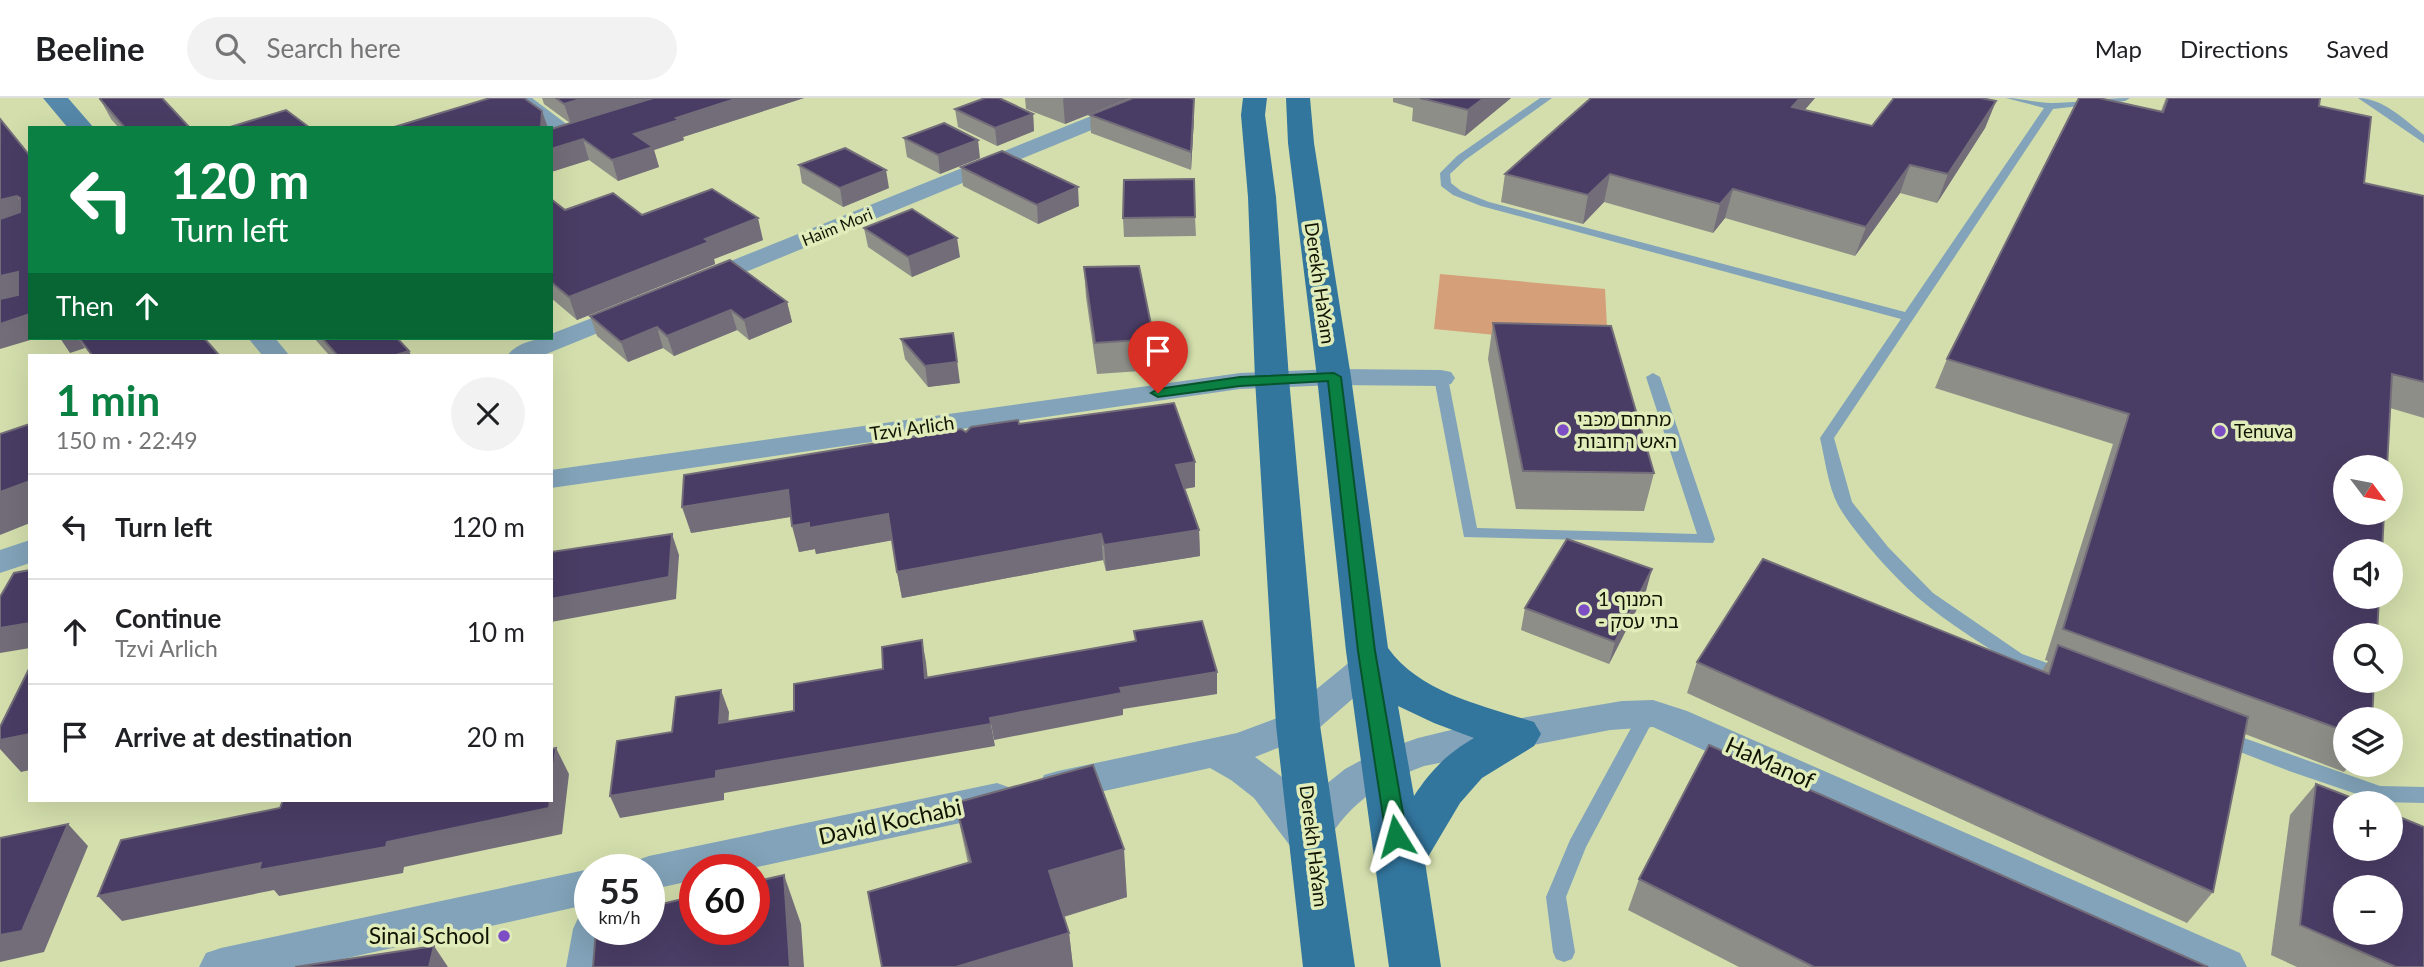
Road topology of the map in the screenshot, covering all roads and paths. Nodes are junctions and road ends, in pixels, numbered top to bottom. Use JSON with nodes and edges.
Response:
{"nodes":[{"id":1,"x":519,"y":98,"type":"edge"},
{"id":2,"x":1153,"y":98,"type":"edge"},
{"id":3,"x":1255,"y":98,"type":"edge"},
{"id":4,"x":1298,"y":98,"type":"edge"},
{"id":5,"x":1547,"y":98,"type":"edge"},
{"id":6,"x":2011,"y":98,"type":"edge"},
{"id":7,"x":2125,"y":98,"type":"edge"},
{"id":8,"x":2363,"y":98,"type":"edge"},
{"id":9,"x":61,"y":99,"type":"edge"},
{"id":10,"x":2050,"y":106,"type":"junction"},
{"id":11,"x":81,"y":126,"type":"edge"},
{"id":12,"x":548,"y":126,"type":"edge"},
{"id":13,"x":597,"y":127,"type":"edge"},
{"id":14,"x":561,"y":138,"type":"edge"},
{"id":15,"x":2424,"y":140,"type":"edge"},
{"id":16,"x":676,"y":292,"type":"edge"},
{"id":17,"x":650,"y":303,"type":"edge"},
{"id":18,"x":1908,"y":317,"type":"junction"},
{"id":19,"x":263,"y":340,"type":"edge"},
{"id":20,"x":275,"y":354,"type":"edge"},
{"id":21,"x":523,"y":354,"type":"edge"},
{"id":22,"x":1334,"y":377,"type":"junction"},
{"id":23,"x":1653,"y":377,"type":"dead end"},
{"id":24,"x":1441,"y":378,"type":"joint"},
{"id":25,"x":1272,"y":379,"type":"junction"},
{"id":26,"x":553,"y":479,"type":"edge"},
{"id":27,"x":28,"y":552,"type":"edge"},
{"id":28,"x":0,"y":562,"type":"edge"},
{"id":29,"x":28,"y":570,"type":"edge"},
{"id":30,"x":0,"y":576,"type":"edge"},
{"id":31,"x":1368,"y":658,"type":"junction"},
{"id":32,"x":2079,"y":682,"type":"edge"},
{"id":33,"x":1648,"y":713,"type":"junction"},
{"id":34,"x":1298,"y":725,"type":"junction"},
{"id":35,"x":2207,"y":732,"type":"edge"},
{"id":36,"x":1518,"y":734,"type":"junction"},
{"id":37,"x":1213,"y":753,"type":"junction"},
{"id":38,"x":1386,"y":763,"type":"junction"},
{"id":39,"x":2424,"y":795,"type":"edge"},
{"id":40,"x":1314,"y":838,"type":"junction"},
{"id":41,"x":1400,"y":860,"type":"junction"},
{"id":42,"x":665,"y":870,"type":"edge"},
{"id":43,"x":574,"y":890,"type":"edge"},
{"id":44,"x":591,"y":945,"type":"edge"},
{"id":45,"x":1564,"y":952,"type":"dead end"},
{"id":46,"x":221,"y":967,"type":"edge"},
{"id":47,"x":587,"y":967,"type":"edge"},
{"id":48,"x":1329,"y":967,"type":"edge"},
{"id":49,"x":1415,"y":967,"type":"edge"},
{"id":50,"x":2225,"y":967,"type":"edge"}],
"edges":[{"from":1,"to":12,"type":"street"},
{"from":2,"to":16,"type":"street","name":"Haim Mori"},
{"from":3,"to":25,"type":"main road","name":"Derekh HaYam"},
{"from":4,"to":22,"type":"main road","name":"Derekh HaYam"},
{"from":5,"to":18,"type":"lane"},
{"from":6,"to":10,"type":"lane"},
{"from":7,"to":10,"type":"lane"},
{"from":8,"to":15,"type":"lane"},
{"from":9,"to":11,"type":"street"},
{"from":10,"to":18,"type":"lane"},
{"from":13,"to":14,"type":"street"},
{"from":17,"to":21,"type":"street"},
{"from":18,"to":32,"type":"lane"},
{"from":19,"to":20,"type":"street"},
{"from":22,"to":24,"type":"street","name":"Tzvi Arlich"},
{"from":22,"to":25,"type":"street","name":"Tzvi Arlich"},
{"from":22,"to":31,"type":"main road","name":"Derekh HaYam"},
{"from":23,"to":24,"type":"lane"},
{"from":25,"to":26,"type":"street","name":"Tzvi Arlich"},
{"from":25,"to":34,"type":"main road","name":"Derekh HaYam"},
{"from":27,"to":28,"type":"street"},
{"from":29,"to":30,"type":"street"},
{"from":31,"to":34,"type":"street","name":"David Kochabi"},
{"from":31,"to":36,"type":"main road"},
{"from":31,"to":38,"type":"main road","name":"Derekh HaYam"},
{"from":33,"to":36,"type":"street","name":"HaManof"},
{"from":33,"to":45,"type":"lane"},
{"from":33,"to":50,"type":"street","name":"HaManof"},
{"from":34,"to":37,"type":"street","name":"David Kochabi"},
{"from":34,"to":40,"type":"main road","name":"Derekh HaYam"},
{"from":35,"to":39,"type":"lane"},
{"from":36,"to":38,"type":"street","name":"HaManof"},
{"from":36,"to":41,"type":"main road"},
{"from":37,"to":40,"type":"street"},
{"from":37,"to":42,"type":"street","name":"David Kochabi"},
{"from":38,"to":40,"type":"street","name":"HaManof"},
{"from":38,"to":41,"type":"main road","name":"Derekh HaYam"},
{"from":40,"to":48,"type":"main road","name":"Derekh HaYam"},
{"from":41,"to":49,"type":"main road","name":"Derekh HaYam"},
{"from":43,"to":46,"type":"street"},
{"from":44,"to":47,"type":"street"}]}
